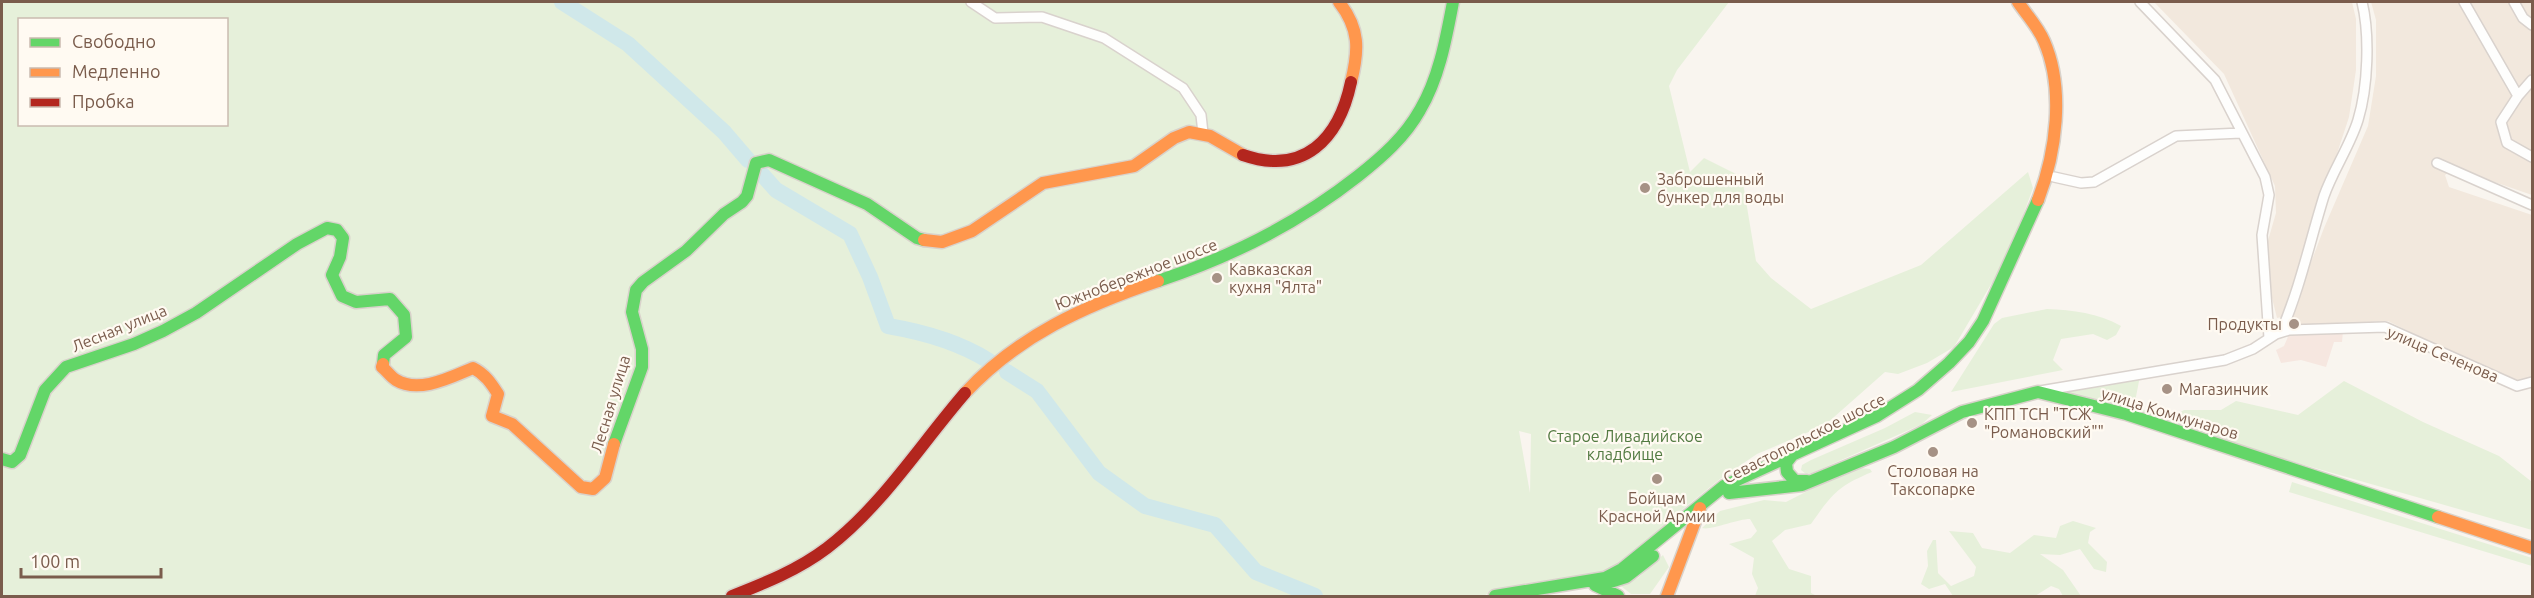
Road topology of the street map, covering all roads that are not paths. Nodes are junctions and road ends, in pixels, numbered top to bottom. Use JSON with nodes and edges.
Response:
{"nodes":[{"id":1,"x":971,"y":2,"type":"edge"},
{"id":2,"x":1339,"y":2,"type":"edge"},
{"id":3,"x":1453,"y":2,"type":"edge"},
{"id":4,"x":1461,"y":2,"type":"edge"},
{"id":5,"x":2018,"y":2,"type":"edge"},
{"id":6,"x":2027,"y":2,"type":"edge"},
{"id":7,"x":2140,"y":2,"type":"edge"},
{"id":8,"x":2362,"y":2,"type":"edge"},
{"id":9,"x":2464,"y":2,"type":"edge"},
{"id":10,"x":2514,"y":2,"type":"edge"},
{"id":11,"x":2532,"y":25,"type":"edge"},
{"id":12,"x":2532,"y":80,"type":"edge"},
{"id":13,"x":2518,"y":96,"type":"junction"},
{"id":14,"x":1203,"y":133,"type":"junction"},
{"id":15,"x":2241,"y":134,"type":"junction"},
{"id":16,"x":2532,"y":157,"type":"edge"},
{"id":17,"x":2437,"y":163,"type":"dead end"},
{"id":18,"x":2051,"y":177,"type":"junction"},
{"id":19,"x":2532,"y":205,"type":"edge"},
{"id":20,"x":2281,"y":332,"type":"junction"},
{"id":21,"x":2269,"y":338,"type":"junction"},
{"id":22,"x":2532,"y":382,"type":"edge"},
{"id":23,"x":2038,"y":392,"type":"junction"},
{"id":24,"x":1791,"y":458,"type":"junction"},
{"id":25,"x":2,"y":459,"type":"edge"},
{"id":26,"x":1808,"y":482,"type":"junction"},
{"id":27,"x":1731,"y":488,"type":"junction"},
{"id":28,"x":1703,"y":503,"type":"junction"},
{"id":29,"x":1695,"y":519,"type":"junction"},
{"id":30,"x":2532,"y":548,"type":"edge"},
{"id":31,"x":1595,"y":583,"type":"junction"},
{"id":32,"x":732,"y":597,"type":"edge"},
{"id":33,"x":759,"y":597,"type":"edge"},
{"id":34,"x":1495,"y":597,"type":"edge"},
{"id":35,"x":1517,"y":597,"type":"edge"},
{"id":36,"x":1618,"y":597,"type":"edge"},
{"id":37,"x":1667,"y":597,"type":"edge"}],
"edges":[{"from":1,"to":14,"type":"street"},
{"from":2,"to":14,"type":"main road"},
{"from":3,"to":32,"type":"main road","name":"Южнобережное шоссе"},
{"from":4,"to":33,"type":"main road","name":"Южнобережное шоссе"},
{"from":5,"to":18,"type":"main road","name":"Севастопольское шоссе"},
{"from":6,"to":18,"type":"main road","name":"Севастопольское шоссе"},
{"from":7,"to":15,"type":"street"},
{"from":8,"to":20,"type":"street"},
{"from":9,"to":13,"type":"street"},
{"from":10,"to":11,"type":"street"},
{"from":12,"to":13,"type":"street"},
{"from":13,"to":16,"type":"street"},
{"from":14,"to":25,"type":"main road","name":"Лесная улица"},
{"from":15,"to":18,"type":"street"},
{"from":15,"to":21,"type":"street"},
{"from":17,"to":19,"type":"street"},
{"from":18,"to":24,"type":"main road","name":"Севастопольское шоссе"},
{"from":20,"to":21,"type":"street","name":"улица Сеченова"},
{"from":20,"to":22,"type":"street","name":"улица Сеченова"},
{"from":21,"to":23,"type":"street","name":"улица Сеченова"},
{"from":23,"to":26,"type":"main road","name":"улица Коммунаров"},
{"from":23,"to":30,"type":"main road","name":"улица Коммунаров"},
{"from":24,"to":26,"type":"main road"},
{"from":24,"to":27,"type":"main road","name":"Севастопольское шоссе"},
{"from":26,"to":27,"type":"main road","name":"улица Коммунаров"},
{"from":27,"to":28,"type":"main road"},
{"from":27,"to":29,"type":"main road","name":"Севастопольское шоссе"},
{"from":28,"to":29,"type":"main road","name":"Севастопольское шоссе"},
{"from":28,"to":31,"type":"main road"},
{"from":29,"to":31,"type":"main road","name":"Севастопольское шоссе"},
{"from":29,"to":37,"type":"main road"},
{"from":31,"to":34,"type":"main road"},
{"from":31,"to":35,"type":"main road","name":"Севастопольское шоссе"},
{"from":31,"to":36,"type":"main road"}]}
